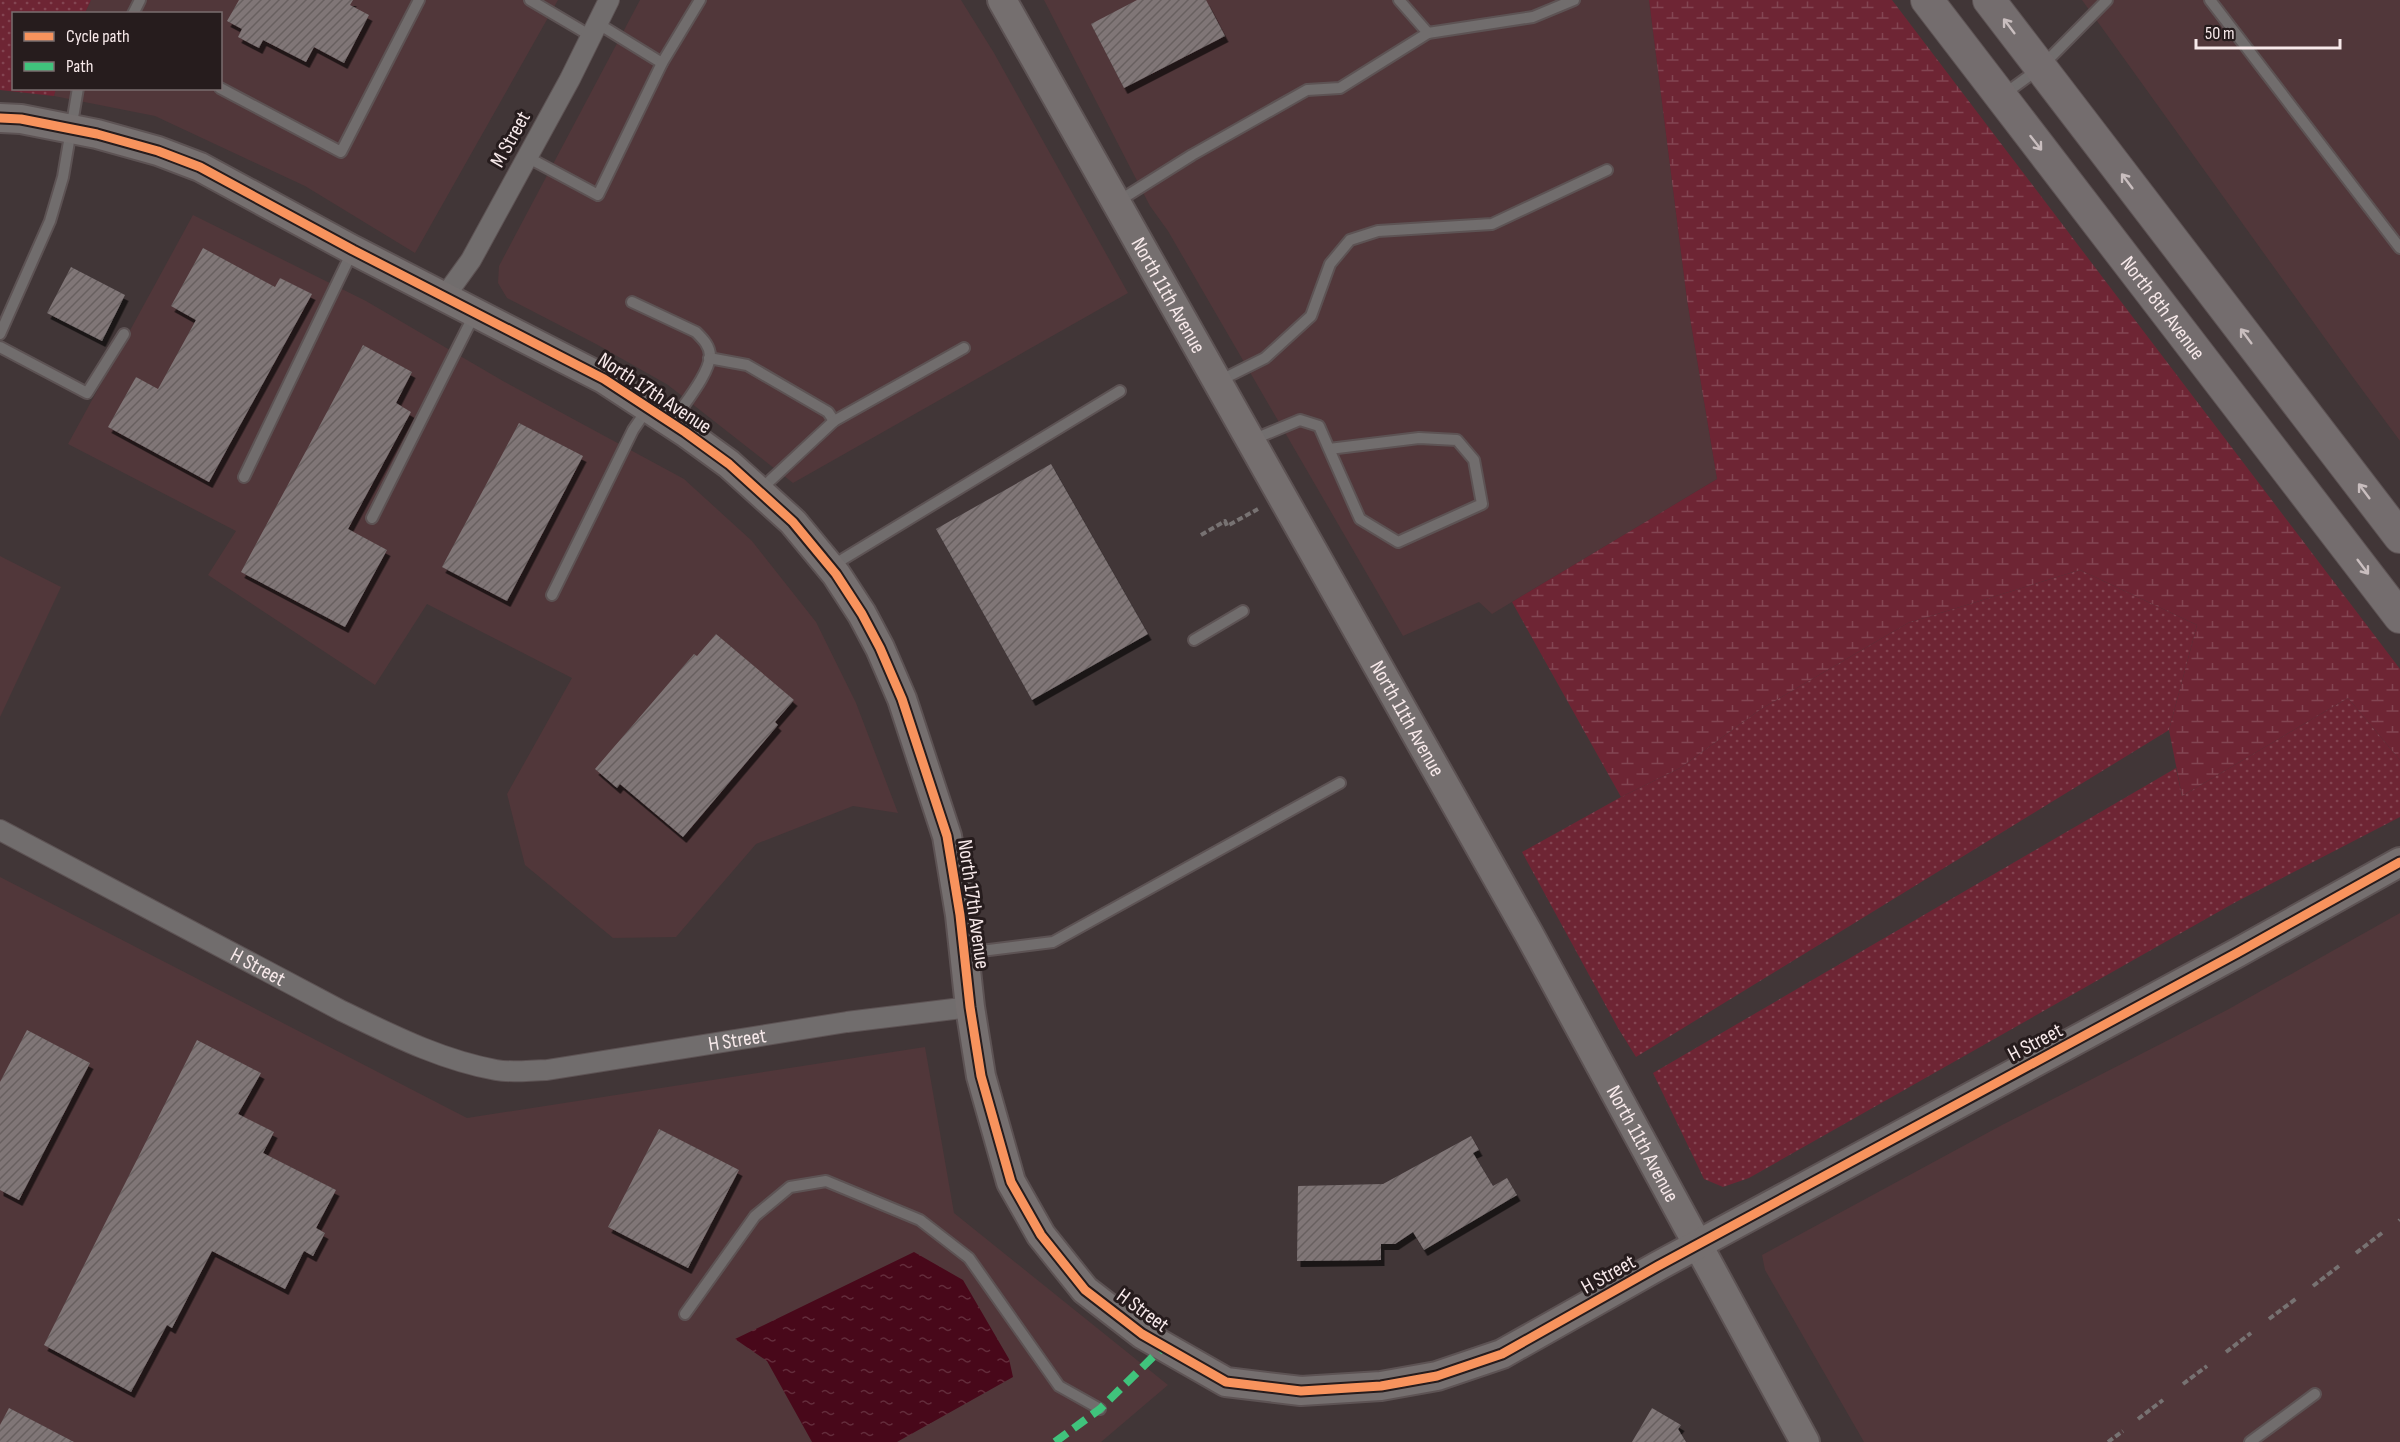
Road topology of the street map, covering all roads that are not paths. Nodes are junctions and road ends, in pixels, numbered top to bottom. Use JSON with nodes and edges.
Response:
{"nodes":[{"id":1,"x":418,"y":0,"type":"edge"},
{"id":2,"x":530,"y":0,"type":"edge"},
{"id":3,"x":609,"y":0,"type":"edge"},
{"id":4,"x":700,"y":0,"type":"edge"},
{"id":5,"x":1002,"y":0,"type":"edge"},
{"id":6,"x":1399,"y":0,"type":"edge"},
{"id":7,"x":1574,"y":0,"type":"edge"},
{"id":8,"x":1927,"y":0,"type":"edge"},
{"id":9,"x":1989,"y":0,"type":"edge"},
{"id":10,"x":2107,"y":0,"type":"edge"},
{"id":11,"x":2210,"y":0,"type":"edge"},
{"id":12,"x":594,"y":30,"type":"junction"},
{"id":13,"x":1428,"y":33,"type":"junction"},
{"id":14,"x":662,"y":63,"type":"junction"},
{"id":15,"x":2040,"y":68,"type":"junction"},
{"id":16,"x":222,"y":89,"type":"edge"},
{"id":17,"x":78,"y":90,"type":"edge"},
{"id":18,"x":2000,"y":97,"type":"junction"},
{"id":19,"x":0,"y":118,"type":"edge"},
{"id":20,"x":71,"y":129,"type":"junction"},
{"id":21,"x":527,"y":157,"type":"junction"},
{"id":22,"x":1607,"y":170,"type":"dead end"},
{"id":23,"x":1117,"y":202,"type":"junction"},
{"id":24,"x":2400,"y":248,"type":"edge"},
{"id":25,"x":353,"y":250,"type":"junction"},
{"id":26,"x":445,"y":296,"type":"junction"},
{"id":27,"x":632,"y":302,"type":"dead end"},
{"id":28,"x":475,"y":312,"type":"junction"},
{"id":29,"x":0,"y":334,"type":"edge"},
{"id":30,"x":124,"y":334,"type":"dead end"},
{"id":31,"x":0,"y":347,"type":"edge"},
{"id":32,"x":964,"y":348,"type":"dead end"},
{"id":33,"x":709,"y":358,"type":"junction"},
{"id":34,"x":1219,"y":381,"type":"junction"},
{"id":35,"x":1120,"y":391,"type":"dead end"},
{"id":36,"x":660,"y":415,"type":"junction"},
{"id":37,"x":834,"y":421,"type":"junction"},
{"id":38,"x":1251,"y":440,"type":"junction"},
{"id":39,"x":1329,"y":449,"type":"junction"},
{"id":40,"x":244,"y":477,"type":"dead end"},
{"id":41,"x":759,"y":491,"type":"junction"},
{"id":42,"x":372,"y":518,"type":"dead end"},
{"id":43,"x":2400,"y":537,"type":"edge"},
{"id":44,"x":830,"y":567,"type":"junction"},
{"id":45,"x":552,"y":595,"type":"dead end"},
{"id":46,"x":1243,"y":612,"type":"dead end"},
{"id":47,"x":2400,"y":617,"type":"edge"},
{"id":48,"x":1194,"y":640,"type":"dead end"},
{"id":49,"x":1340,"y":783,"type":"dead end"},
{"id":50,"x":0,"y":830,"type":"edge"},
{"id":51,"x":2400,"y":862,"type":"edge"},
{"id":52,"x":964,"y":953,"type":"junction"},
{"id":53,"x":970,"y":1007,"type":"junction"},
{"id":54,"x":1697,"y":1245,"type":"junction"},
{"id":55,"x":685,"y":1314,"type":"dead end"},
{"id":56,"x":2315,"y":1394,"type":"dead end"},
{"id":57,"x":1100,"y":1409,"type":"dead end"},
{"id":58,"x":1805,"y":1442,"type":"edge"},
{"id":59,"x":2250,"y":1442,"type":"edge"}],
"edges":[{"from":1,"to":16,"type":"lane"},
{"from":2,"to":12,"type":"lane"},
{"from":3,"to":12,"type":"street","name":"M Street"},
{"from":4,"to":14,"type":"lane"},
{"from":5,"to":23,"type":"street","name":"North 11th Avenue"},
{"from":6,"to":13,"type":"lane"},
{"from":7,"to":13,"type":"lane"},
{"from":8,"to":18,"type":"main road","name":"North 8th Avenue"},
{"from":15,"to":9,"type":"main road","one_way":true},
{"from":10,"to":15,"type":"lane"},
{"from":11,"to":24,"type":"lane"},
{"from":12,"to":14,"type":"lane"},
{"from":12,"to":21,"type":"street","name":"M Street"},
{"from":13,"to":23,"type":"lane"},
{"from":14,"to":21,"type":"lane"},
{"from":15,"to":18,"type":"lane"},
{"from":43,"to":15,"type":"main road","one_way":true},
{"from":17,"to":20,"type":"lane"},
{"from":18,"to":47,"type":"main road","name":"North 8th Avenue","one_way":true},
{"from":19,"to":20,"type":"street","name":"North 17th Avenue"},
{"from":20,"to":25,"type":"street","name":"North 17th Avenue"},
{"from":20,"to":29,"type":"lane"},
{"from":21,"to":26,"type":"street","name":"M Street"},
{"from":22,"to":34,"type":"lane"},
{"from":23,"to":34,"type":"street","name":"North 11th Avenue"},
{"from":25,"to":26,"type":"street","name":"North 17th Avenue"},
{"from":25,"to":40,"type":"lane"},
{"from":26,"to":28,"type":"street","name":"North 17th Avenue"},
{"from":27,"to":33,"type":"lane"},
{"from":28,"to":36,"type":"street","name":"North 17th Avenue"},
{"from":28,"to":42,"type":"lane"},
{"from":30,"to":31,"type":"lane"},
{"from":32,"to":37,"type":"lane"},
{"from":33,"to":36,"type":"lane"},
{"from":33,"to":37,"type":"lane"},
{"from":34,"to":38,"type":"street","name":"North 11th Avenue"},
{"from":35,"to":44,"type":"lane"},
{"from":36,"to":41,"type":"street","name":"North 17th Avenue"},
{"from":36,"to":45,"type":"lane"},
{"from":37,"to":41,"type":"lane"},
{"from":38,"to":39,"type":"lane"},
{"from":38,"to":54,"type":"street","name":"North 11th Avenue"},
{"from":39,"to":39,"type":"lane"},
{"from":41,"to":44,"type":"street","name":"North 17th Avenue"},
{"from":44,"to":52,"type":"street","name":"North 17th Avenue"},
{"from":46,"to":48,"type":"lane"},
{"from":49,"to":52,"type":"lane"},
{"from":50,"to":53,"type":"street","name":"H Street"},
{"from":51,"to":54,"type":"street","name":"H Street"},
{"from":52,"to":53,"type":"street","name":"North 17th Avenue"},
{"from":53,"to":54,"type":"street","name":"H Street"},
{"from":54,"to":58,"type":"street","name":"North 11th Avenue"},
{"from":55,"to":57,"type":"lane"},
{"from":56,"to":59,"type":"lane"}]}
